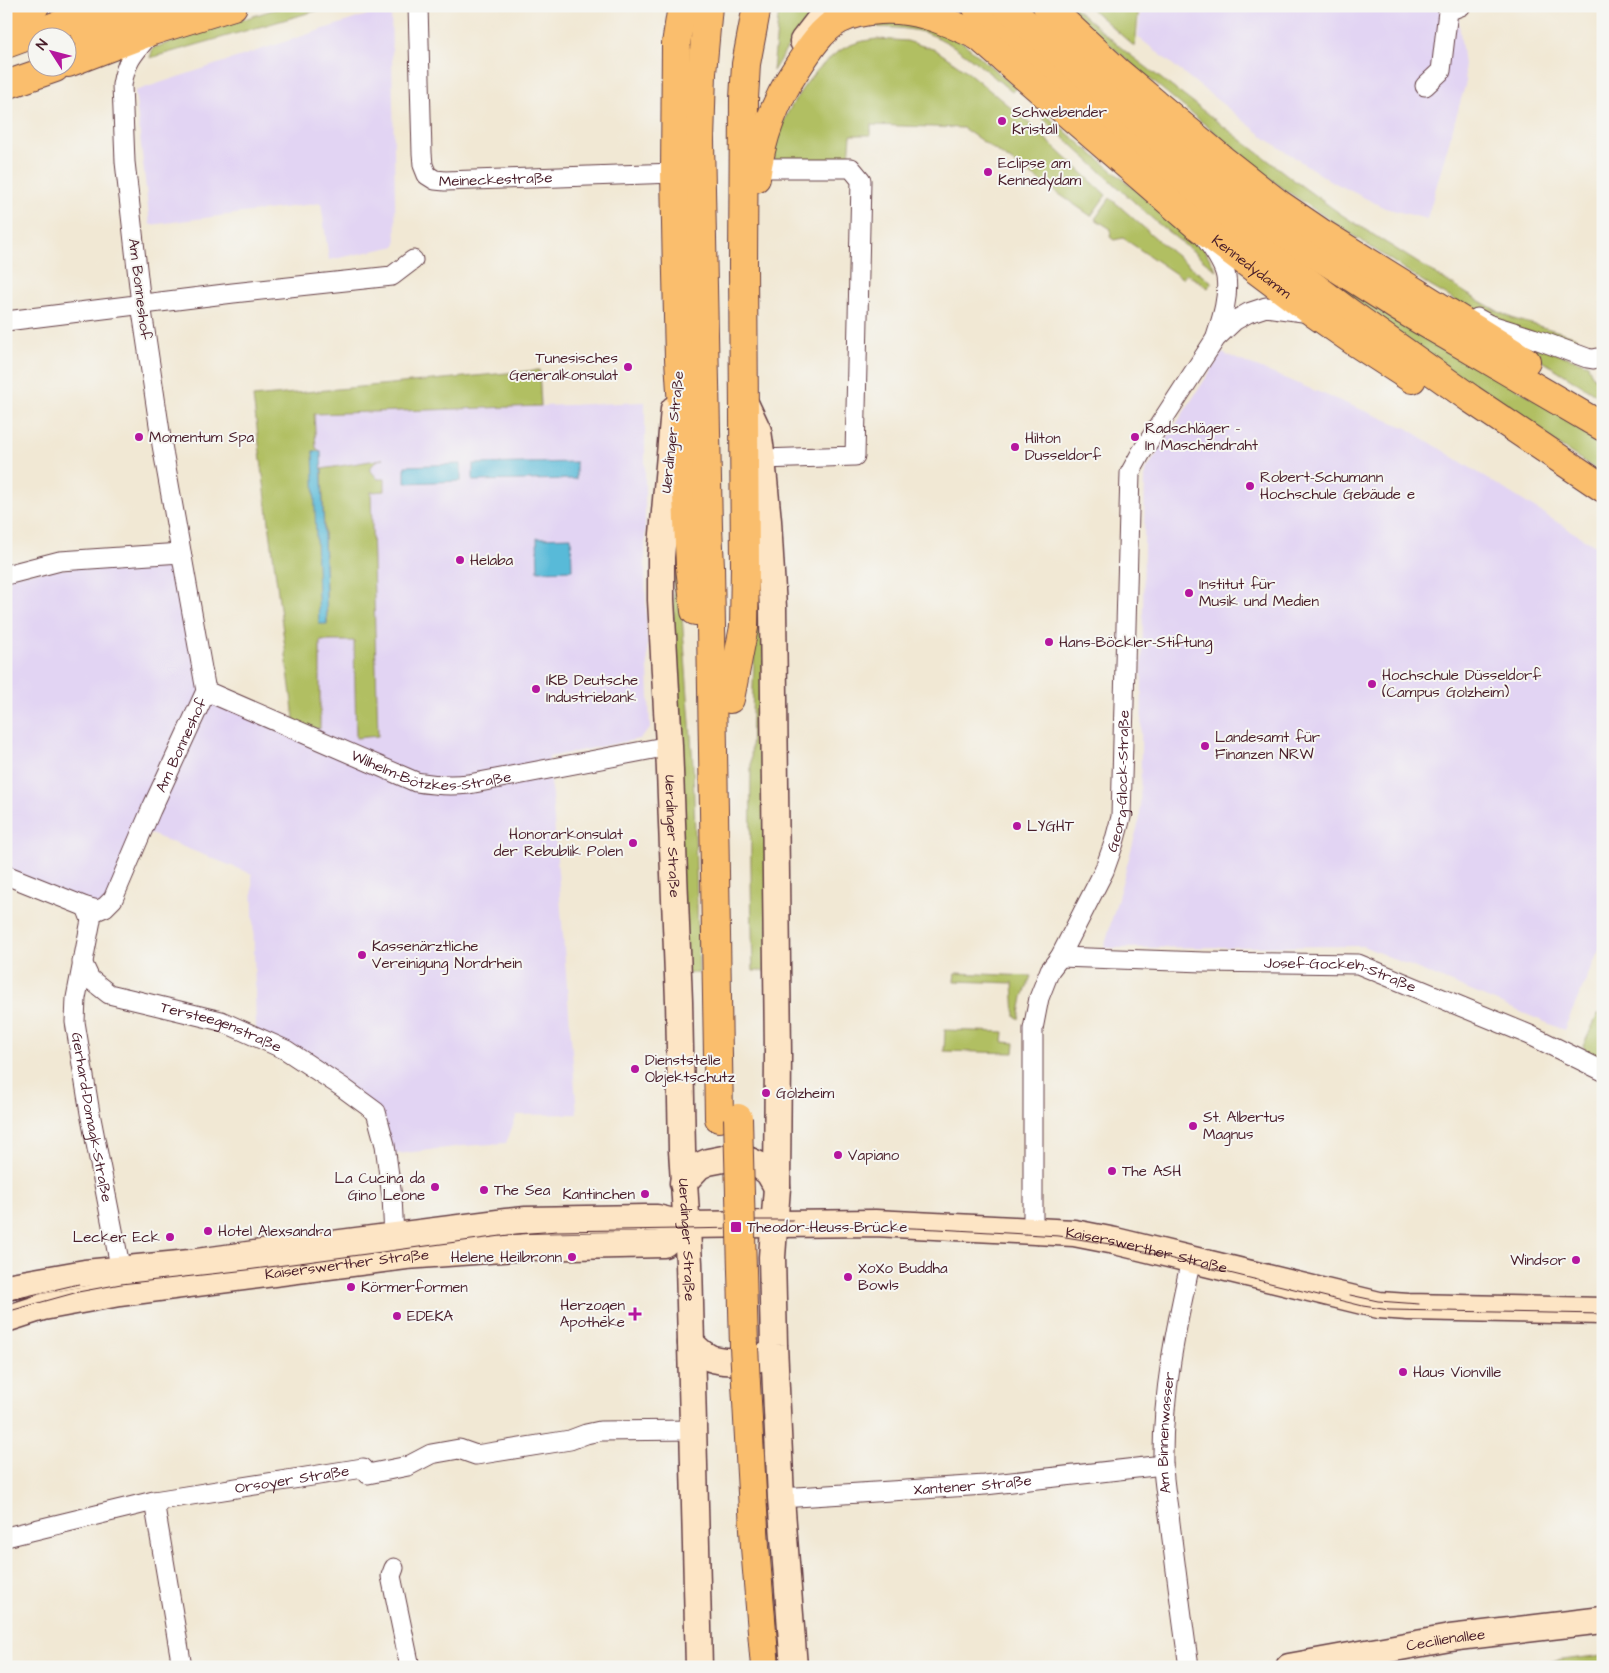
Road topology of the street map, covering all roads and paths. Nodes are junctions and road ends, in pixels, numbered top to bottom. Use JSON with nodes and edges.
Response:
{"nodes":[{"id":1,"x":35,"y":6,"type":"edge"},
{"id":2,"x":110,"y":6,"type":"edge"},
{"id":3,"x":169,"y":6,"type":"edge"},
{"id":4,"x":233,"y":6,"type":"edge"},
{"id":5,"x":418,"y":6,"type":"edge"},
{"id":6,"x":671,"y":6,"type":"edge"},
{"id":7,"x":682,"y":6,"type":"edge"},
{"id":8,"x":708,"y":6,"type":"edge"},
{"id":9,"x":724,"y":6,"type":"edge"},
{"id":10,"x":740,"y":6,"type":"edge"},
{"id":11,"x":757,"y":6,"type":"edge"},
{"id":12,"x":830,"y":6,"type":"edge"},
{"id":13,"x":976,"y":6,"type":"edge"},
{"id":14,"x":1006,"y":6,"type":"edge"},
{"id":15,"x":1047,"y":6,"type":"edge"},
{"id":16,"x":1461,"y":6,"type":"edge"},
{"id":17,"x":945,"y":9,"type":"edge"},
{"id":18,"x":6,"y":17,"type":"edge"},
{"id":19,"x":152,"y":32,"type":"junction"},
{"id":20,"x":978,"y":36,"type":"junction"},
{"id":21,"x":78,"y":38,"type":"edge"},
{"id":22,"x":6,"y":44,"type":"edge"},
{"id":23,"x":676,"y":44,"type":"junction"},
{"id":24,"x":28,"y":54,"type":"edge"},
{"id":25,"x":78,"y":59,"type":"edge"},
{"id":26,"x":6,"y":62,"type":"edge"},
{"id":27,"x":746,"y":64,"type":"junction"},
{"id":28,"x":28,"y":78,"type":"edge"},
{"id":29,"x":6,"y":86,"type":"edge"},
{"id":30,"x":1425,"y":86,"type":"dead end"},
{"id":31,"x":759,"y":159,"type":"junction"},
{"id":32,"x":675,"y":173,"type":"junction"},
{"id":33,"x":1194,"y":224,"type":"junction"},
{"id":34,"x":412,"y":260,"type":"dead end"},
{"id":35,"x":743,"y":266,"type":"junction"},
{"id":36,"x":1424,"y":297,"type":"junction"},
{"id":37,"x":141,"y":304,"type":"junction"},
{"id":38,"x":1315,"y":314,"type":"junction"},
{"id":39,"x":6,"y":321,"type":"edge"},
{"id":40,"x":1216,"y":338,"type":"junction"},
{"id":41,"x":1603,"y":356,"type":"edge"},
{"id":42,"x":679,"y":359,"type":"junction"},
{"id":43,"x":744,"y":401,"type":"junction"},
{"id":44,"x":1603,"y":411,"type":"edge"},
{"id":45,"x":1603,"y":427,"type":"edge"},
{"id":46,"x":762,"y":459,"type":"junction"},
{"id":47,"x":1598,"y":485,"type":"edge"},
{"id":48,"x":181,"y":553,"type":"junction"},
{"id":49,"x":6,"y":575,"type":"edge"},
{"id":50,"x":206,"y":691,"type":"junction"},
{"id":51,"x":730,"y":699,"type":"junction"},
{"id":52,"x":712,"y":739,"type":"junction"},
{"id":53,"x":669,"y":746,"type":"junction"},
{"id":54,"x":6,"y":875,"type":"edge"},
{"id":55,"x":86,"y":907,"type":"junction"},
{"id":56,"x":1060,"y":957,"type":"junction"},
{"id":57,"x":82,"y":962,"type":"junction"},
{"id":58,"x":1603,"y":1071,"type":"edge"},
{"id":59,"x":729,"y":1118,"type":"junction"},
{"id":60,"x":683,"y":1184,"type":"junction"},
{"id":61,"x":777,"y":1187,"type":"junction"},
{"id":62,"x":774,"y":1224,"type":"junction"},
{"id":63,"x":686,"y":1225,"type":"junction"},
{"id":64,"x":1033,"y":1230,"type":"junction"},
{"id":65,"x":394,"y":1236,"type":"junction"},
{"id":66,"x":1191,"y":1260,"type":"junction"},
{"id":67,"x":121,"y":1271,"type":"junction"},
{"id":68,"x":6,"y":1287,"type":"edge"},
{"id":69,"x":1603,"y":1311,"type":"edge"},
{"id":70,"x":6,"y":1318,"type":"edge"},
{"id":71,"x":691,"y":1344,"type":"junction"},
{"id":72,"x":774,"y":1345,"type":"junction"},
{"id":73,"x":693,"y":1430,"type":"junction"},
{"id":74,"x":1163,"y":1465,"type":"junction"},
{"id":75,"x":781,"y":1498,"type":"junction"},
{"id":76,"x":154,"y":1501,"type":"junction"},
{"id":77,"x":6,"y":1536,"type":"edge"},
{"id":78,"x":394,"y":1568,"type":"dead end"},
{"id":79,"x":1603,"y":1620,"type":"edge"},
{"id":80,"x":182,"y":1667,"type":"edge"},
{"id":81,"x":410,"y":1667,"type":"edge"},
{"id":82,"x":699,"y":1667,"type":"edge"},
{"id":83,"x":746,"y":1667,"type":"edge"},
{"id":84,"x":765,"y":1667,"type":"edge"},
{"id":85,"x":794,"y":1667,"type":"edge"},
{"id":86,"x":1189,"y":1667,"type":"edge"},
{"id":87,"x":1289,"y":1667,"type":"edge"}],
"edges":[{"from":1,"to":18,"type":"main road"},
{"from":2,"to":22,"type":"main road"},
{"from":3,"to":21,"type":"main road"},
{"from":4,"to":19,"type":"main road"},
{"from":5,"to":32,"type":"street","name":"Meineckestraße"},
{"from":6,"to":23,"type":"main road"},
{"from":7,"to":23,"type":"main road","name":"Uerdinger Straße"},
{"from":8,"to":52,"type":"main road"},
{"from":9,"to":51,"type":"main road"},
{"from":10,"to":27,"type":"main road"},
{"from":11,"to":27,"type":"main road"},
{"from":12,"to":31,"type":"street"},
{"from":13,"to":47,"type":"main road","name":"Kennedydamm"},
{"from":14,"to":45,"type":"main road"},
{"from":15,"to":36,"type":"main road"},
{"from":16,"to":30,"type":"street"},
{"from":17,"to":20,"type":"main road","name":"Kennedydamm"},
{"from":19,"to":25,"type":"main road"},
{"from":19,"to":37,"type":"street","name":"Am Bonneshof"},
{"from":20,"to":31,"type":"main road"},
{"from":20,"to":33,"type":"main road","name":"Kennedydamm"},
{"from":23,"to":32,"type":"main road","name":"Uerdinger Straße"},
{"from":24,"to":26,"type":"main road"},
{"from":27,"to":35,"type":"main road"},
{"from":28,"to":29,"type":"main road"},
{"from":31,"to":35,"type":"main road"},
{"from":31,"to":46,"type":"street"},
{"from":32,"to":42,"type":"main road","name":"Uerdinger Straße"},
{"from":33,"to":38,"type":"main road","name":"Kennedydamm"},
{"from":33,"to":40,"type":"street","name":"Georg-Glock-Straße"},
{"from":34,"to":37,"type":"street"},
{"from":35,"to":43,"type":"main road"},
{"from":36,"to":41,"type":"street"},
{"from":36,"to":44,"type":"main road"},
{"from":37,"to":39,"type":"street"},
{"from":37,"to":48,"type":"street","name":"Am Bonneshof"},
{"from":38,"to":40,"type":"street","name":"Georg-Glock-Straße"},
{"from":38,"to":47,"type":"main road","name":"Kennedydamm"},
{"from":40,"to":56,"type":"street","name":"Georg-Glock-Straße"},
{"from":42,"to":52,"type":"main road"},
{"from":42,"to":53,"type":"street","name":"Uerdinger Straße"},
{"from":43,"to":46,"type":"street"},
{"from":43,"to":51,"type":"main road"},
{"from":46,"to":61,"type":"street"},
{"from":48,"to":49,"type":"street"},
{"from":48,"to":50,"type":"street","name":"Am Bonneshof"},
{"from":50,"to":53,"type":"street","name":"Wilhelm-Bötzkes-Straße"},
{"from":50,"to":55,"type":"street","name":"Am Bonneshof"},
{"from":51,"to":59,"type":"main road"},
{"from":52,"to":59,"type":"main road"},
{"from":53,"to":60,"type":"street","name":"Uerdinger Straße"},
{"from":54,"to":55,"type":"street"},
{"from":55,"to":57,"type":"street"},
{"from":56,"to":58,"type":"street","name":"Josef-Gockeln-Straße"},
{"from":56,"to":64,"type":"street","name":"Georg-Glock-Straße"},
{"from":57,"to":65,"type":"street","name":"Tersteegenstraße"},
{"from":57,"to":67,"type":"street","name":"Gerhard-Domagk-Straße"},
{"from":59,"to":83,"type":"main road"},
{"from":59,"to":84,"type":"main road","bridge":true},
{"from":60,"to":61,"type":"street"},
{"from":60,"to":63,"type":"street","name":"Uerdinger Straße"},
{"from":61,"to":62,"type":"street"},
{"from":62,"to":63,"type":"street","name":"Kaiserswerther Straße"},
{"from":62,"to":64,"type":"street","name":"Kaiserswerther Straße"},
{"from":62,"to":72,"type":"street"},
{"from":63,"to":65,"type":"street","name":"Kaiserswerther Straße"},
{"from":63,"to":70,"type":"street","name":"Kaiserswerther Straße"},
{"from":63,"to":71,"type":"street","name":"Uerdinger Straße"},
{"from":64,"to":66,"type":"street","name":"Kaiserswerther Straße"},
{"from":65,"to":67,"type":"street","name":"Kaiserswerther Straße"},
{"from":66,"to":69,"type":"street","name":"Kaiserswerther Straße"},
{"from":66,"to":74,"type":"street","name":"Am Binnenwasser"},
{"from":67,"to":68,"type":"street","name":"Kaiserswerther Straße"},
{"from":71,"to":72,"type":"street"},
{"from":71,"to":73,"type":"street","name":"Uerdinger Straße"},
{"from":72,"to":75,"type":"street"},
{"from":73,"to":76,"type":"street","name":"Orsoyer Straße"},
{"from":73,"to":82,"type":"street","name":"Uerdinger Straße"},
{"from":74,"to":75,"type":"street","name":"Xantener Straße"},
{"from":74,"to":86,"type":"street","name":"Am Binnenwasser"},
{"from":75,"to":85,"type":"street"},
{"from":76,"to":77,"type":"street","name":"Orsoyer Straße"},
{"from":76,"to":80,"type":"street"},
{"from":78,"to":81,"type":"street"},
{"from":79,"to":87,"type":"street","name":"Cecilienallee"}]}
